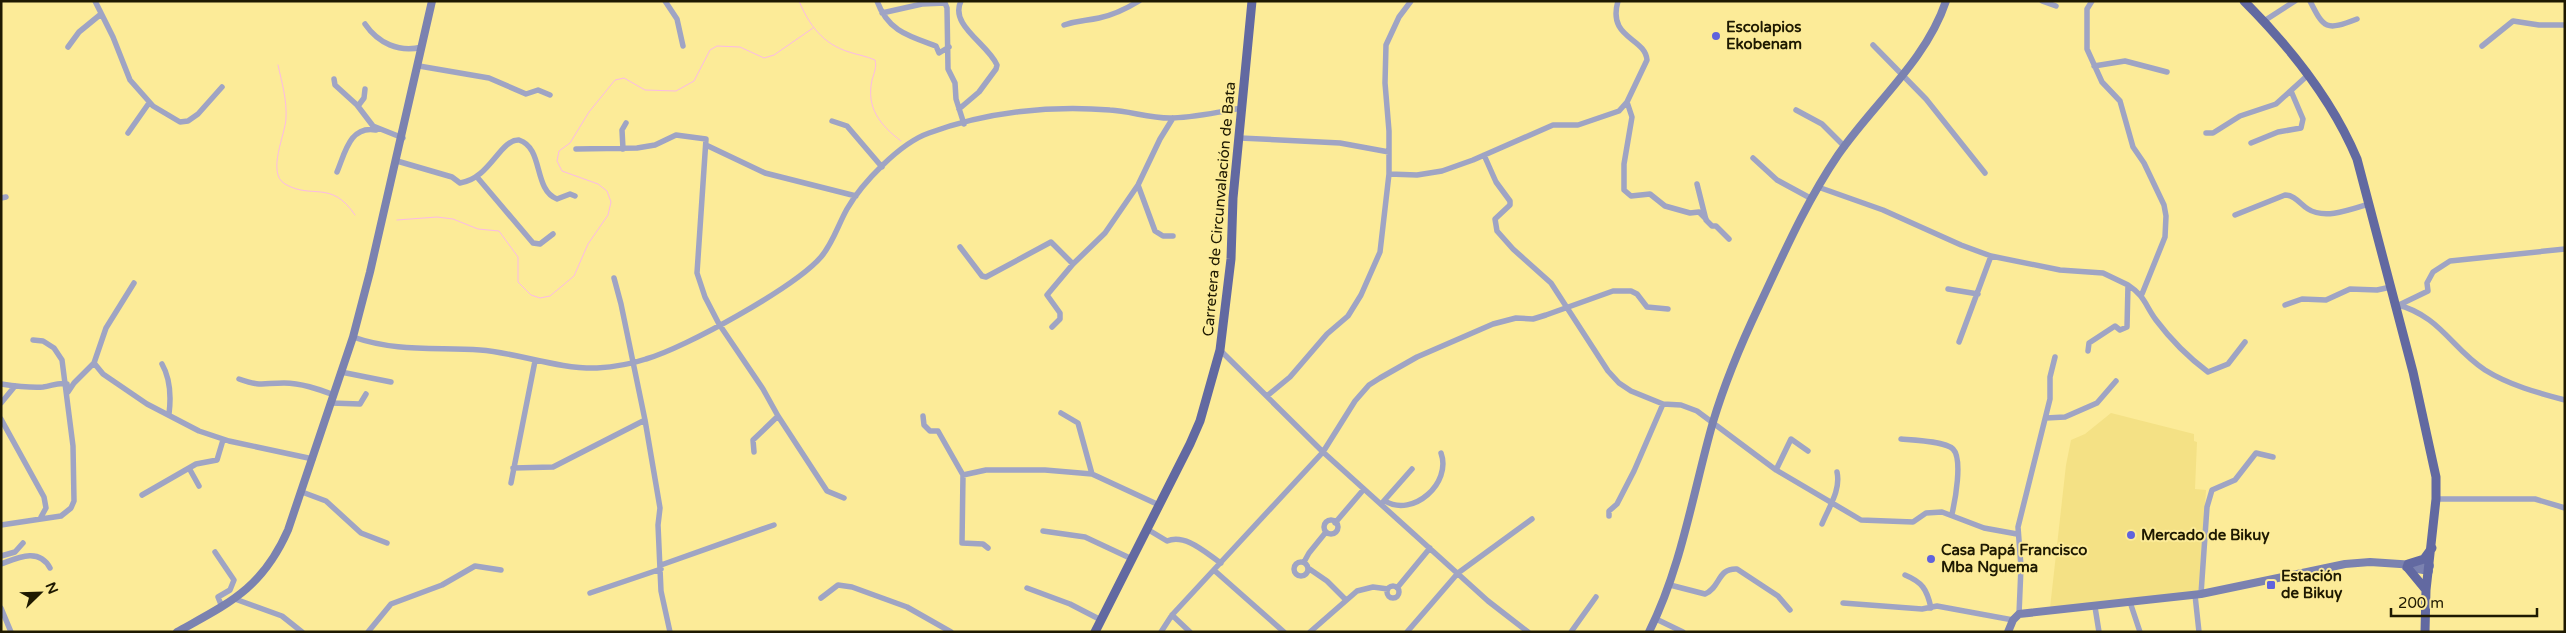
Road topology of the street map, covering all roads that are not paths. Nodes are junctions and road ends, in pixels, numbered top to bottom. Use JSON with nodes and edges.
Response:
{"nodes":[{"id":1,"x":95,"y":1,"type":"edge"},
{"id":2,"x":432,"y":1,"type":"edge"},
{"id":3,"x":665,"y":1,"type":"edge"},
{"id":4,"x":877,"y":1,"type":"edge"},
{"id":5,"x":961,"y":1,"type":"edge"},
{"id":6,"x":1139,"y":1,"type":"edge"},
{"id":7,"x":1252,"y":1,"type":"edge"},
{"id":8,"x":1411,"y":1,"type":"edge"},
{"id":9,"x":1618,"y":1,"type":"edge"},
{"id":10,"x":1946,"y":1,"type":"edge"},
{"id":11,"x":2042,"y":1,"type":"edge"},
{"id":12,"x":2092,"y":1,"type":"edge"},
{"id":13,"x":2244,"y":1,"type":"edge"},
{"id":14,"x":2295,"y":1,"type":"edge"},
{"id":15,"x":2310,"y":1,"type":"edge"},
{"id":16,"x":2056,"y":6,"type":"dead end"},
{"id":17,"x":882,"y":13,"type":"junction"},
{"id":18,"x":101,"y":14,"type":"junction"},
{"id":19,"x":2357,"y":19,"type":"dead end"},
{"id":20,"x":2264,"y":21,"type":"junction"},
{"id":21,"x":365,"y":24,"type":"dead end"},
{"id":22,"x":1064,"y":25,"type":"dead end"},
{"id":23,"x":2565,"y":26,"type":"edge"},
{"id":24,"x":1873,"y":45,"type":"dead end"},
{"id":25,"x":683,"y":46,"type":"dead end"},
{"id":26,"x":2482,"y":46,"type":"dead end"},
{"id":27,"x":68,"y":47,"type":"dead end"},
{"id":28,"x":422,"y":47,"type":"junction"},
{"id":29,"x":949,"y":47,"type":"junction"},
{"id":30,"x":419,"y":66,"type":"junction"},
{"id":31,"x":2094,"y":66,"type":"junction"},
{"id":32,"x":2167,"y":72,"type":"dead end"},
{"id":33,"x":1903,"y":74,"type":"junction"},
{"id":34,"x":2308,"y":74,"type":"junction"},
{"id":35,"x":334,"y":79,"type":"dead end"},
{"id":36,"x":222,"y":87,"type":"dead end"},
{"id":37,"x":365,"y":89,"type":"dead end"},
{"id":38,"x":2291,"y":91,"type":"junction"},
{"id":39,"x":550,"y":95,"type":"dead end"},
{"id":40,"x":1627,"y":102,"type":"junction"},
{"id":41,"x":149,"y":103,"type":"junction"},
{"id":42,"x":358,"y":106,"type":"junction"},
{"id":43,"x":1242,"y":108,"type":"junction"},
{"id":44,"x":959,"y":109,"type":"junction"},
{"id":45,"x":1796,"y":110,"type":"dead end"},
{"id":46,"x":1174,"y":118,"type":"junction"},
{"id":47,"x":832,"y":121,"type":"dead end"},
{"id":48,"x":626,"y":123,"type":"dead end"},
{"id":49,"x":964,"y":124,"type":"junction"},
{"id":50,"x":380,"y":131,"type":"junction"},
{"id":51,"x":128,"y":133,"type":"dead end"},
{"id":52,"x":2206,"y":133,"type":"dead end"},
{"id":53,"x":402,"y":138,"type":"junction"},
{"id":54,"x":1240,"y":138,"type":"junction"},
{"id":55,"x":2251,"y":143,"type":"dead end"},
{"id":56,"x":706,"y":145,"type":"junction"},
{"id":57,"x":1844,"y":147,"type":"junction"},
{"id":58,"x":576,"y":149,"type":"dead end"},
{"id":59,"x":623,"y":149,"type":"junction"},
{"id":60,"x":1389,"y":152,"type":"junction"},
{"id":61,"x":1484,"y":155,"type":"junction"},
{"id":62,"x":1752,"y":158,"type":"dead end"},
{"id":63,"x":398,"y":161,"type":"junction"},
{"id":64,"x":882,"y":167,"type":"junction"},
{"id":65,"x":337,"y":172,"type":"dead end"},
{"id":66,"x":1985,"y":173,"type":"dead end"},
{"id":67,"x":1389,"y":174,"type":"junction"},
{"id":68,"x":476,"y":177,"type":"junction"},
{"id":69,"x":1697,"y":184,"type":"dead end"},
{"id":70,"x":1138,"y":185,"type":"junction"},
{"id":71,"x":1818,"y":186,"type":"junction"},
{"id":72,"x":575,"y":196,"type":"dead end"},
{"id":73,"x":856,"y":196,"type":"junction"},
{"id":74,"x":1812,"y":199,"type":"junction"},
{"id":75,"x":2369,"y":204,"type":"junction"},
{"id":76,"x":2235,"y":215,"type":"dead end"},
{"id":77,"x":1706,"y":219,"type":"junction"},
{"id":78,"x":553,"y":234,"type":"dead end"},
{"id":79,"x":1174,"y":236,"type":"dead end"},
{"id":80,"x":1729,"y":239,"type":"dead end"},
{"id":81,"x":960,"y":247,"type":"dead end"},
{"id":82,"x":2565,"y":249,"type":"edge"},
{"id":83,"x":1991,"y":256,"type":"junction"},
{"id":84,"x":1073,"y":264,"type":"junction"},
{"id":85,"x":614,"y":278,"type":"dead end"},
{"id":86,"x":134,"y":282,"type":"dead end"},
{"id":87,"x":2128,"y":285,"type":"junction"},
{"id":88,"x":2391,"y":287,"type":"junction"},
{"id":89,"x":1948,"y":289,"type":"dead end"},
{"id":90,"x":1978,"y":294,"type":"junction"},
{"id":91,"x":2142,"y":294,"type":"junction"},
{"id":92,"x":2285,"y":305,"type":"dead end"},
{"id":93,"x":2397,"y":305,"type":"junction"},
{"id":94,"x":1567,"y":308,"type":"junction"},
{"id":95,"x":1668,"y":310,"type":"dead end"},
{"id":96,"x":719,"y":324,"type":"junction"},
{"id":97,"x":1052,"y":327,"type":"dead end"},
{"id":98,"x":352,"y":336,"type":"junction"},
{"id":99,"x":33,"y":340,"type":"dead end"},
{"id":100,"x":1959,"y":342,"type":"dead end"},
{"id":101,"x":2245,"y":342,"type":"dead end"},
{"id":102,"x":1220,"y":350,"type":"junction"},
{"id":103,"x":2088,"y":350,"type":"dead end"},
{"id":104,"x":2055,"y":357,"type":"dead end"},
{"id":105,"x":535,"y":361,"type":"junction"},
{"id":106,"x":633,"y":362,"type":"junction"},
{"id":107,"x":94,"y":364,"type":"junction"},
{"id":108,"x":162,"y":364,"type":"dead end"},
{"id":109,"x":341,"y":372,"type":"junction"},
{"id":110,"x":239,"y":379,"type":"dead end"},
{"id":111,"x":2116,"y":381,"type":"dead end"},
{"id":112,"x":391,"y":382,"type":"dead end"},
{"id":113,"x":74,"y":383,"type":"junction"},
{"id":114,"x":1,"y":384,"type":"edge"},
{"id":115,"x":66,"y":384,"type":"junction"},
{"id":116,"x":15,"y":386,"type":"junction"},
{"id":117,"x":68,"y":392,"type":"junction"},
{"id":118,"x":366,"y":394,"type":"dead end"},
{"id":119,"x":1267,"y":396,"type":"junction"},
{"id":120,"x":333,"y":399,"type":"junction"},
{"id":121,"x":2565,"y":400,"type":"edge"},
{"id":122,"x":1,"y":403,"type":"edge"},
{"id":123,"x":1663,"y":404,"type":"junction"},
{"id":124,"x":1061,"y":413,"type":"dead end"},
{"id":125,"x":169,"y":414,"type":"junction"},
{"id":126,"x":778,"y":416,"type":"junction"},
{"id":127,"x":923,"y":416,"type":"dead end"},
{"id":128,"x":2046,"y":418,"type":"junction"},
{"id":129,"x":1,"y":419,"type":"edge"},
{"id":130,"x":645,"y":420,"type":"junction"},
{"id":131,"x":1714,"y":422,"type":"junction"},
{"id":132,"x":1900,"y":439,"type":"dead end"},
{"id":133,"x":223,"y":440,"type":"junction"},
{"id":134,"x":1808,"y":451,"type":"dead end"},
{"id":135,"x":754,"y":452,"type":"dead end"},
{"id":136,"x":1323,"y":452,"type":"junction"},
{"id":137,"x":1441,"y":453,"type":"dead end"},
{"id":138,"x":2273,"y":457,"type":"dead end"},
{"id":139,"x":313,"y":459,"type":"junction"},
{"id":140,"x":189,"y":468,"type":"junction"},
{"id":141,"x":513,"y":468,"type":"junction"},
{"id":142,"x":1412,"y":470,"type":"dead end"},
{"id":143,"x":1776,"y":470,"type":"junction"},
{"id":144,"x":1837,"y":472,"type":"dead end"},
{"id":145,"x":1092,"y":474,"type":"junction"},
{"id":146,"x":963,"y":475,"type":"junction"},
{"id":147,"x":511,"y":483,"type":"dead end"},
{"id":148,"x":199,"y":486,"type":"dead end"},
{"id":149,"x":1364,"y":489,"type":"junction"},
{"id":150,"x":302,"y":492,"type":"junction"},
{"id":151,"x":142,"y":495,"type":"dead end"},
{"id":152,"x":844,"y":498,"type":"dead end"},
{"id":153,"x":2436,"y":499,"type":"junction"},
{"id":154,"x":1383,"y":502,"type":"junction"},
{"id":155,"x":1831,"y":503,"type":"junction"},
{"id":156,"x":1159,"y":505,"type":"junction"},
{"id":157,"x":2564,"y":508,"type":"edge"},
{"id":158,"x":1952,"y":514,"type":"junction"},
{"id":159,"x":1610,"y":516,"type":"dead end"},
{"id":160,"x":41,"y":517,"type":"junction"},
{"id":161,"x":1532,"y":519,"type":"dead end"},
{"id":162,"x":1336,"y":523,"type":"junction"},
{"id":163,"x":1822,"y":524,"type":"dead end"},
{"id":164,"x":1,"y":525,"type":"edge"},
{"id":165,"x":774,"y":525,"type":"dead end"},
{"id":166,"x":1147,"y":529,"type":"junction"},
{"id":167,"x":1043,"y":531,"type":"dead end"},
{"id":168,"x":1326,"y":532,"type":"junction"},
{"id":169,"x":2017,"y":534,"type":"junction"},
{"id":170,"x":387,"y":543,"type":"dead end"},
{"id":171,"x":23,"y":544,"type":"dead end"},
{"id":172,"x":988,"y":548,"type":"dead end"},
{"id":173,"x":1430,"y":548,"type":"junction"},
{"id":174,"x":2432,"y":548,"type":"junction"},
{"id":175,"x":215,"y":552,"type":"dead end"},
{"id":176,"x":1,"y":556,"type":"edge"},
{"id":177,"x":1132,"y":559,"type":"junction"},
{"id":178,"x":1304,"y":562,"type":"junction"},
{"id":179,"x":1221,"y":563,"type":"junction"},
{"id":180,"x":1,"y":564,"type":"edge"},
{"id":181,"x":2407,"y":566,"type":"junction"},
{"id":182,"x":661,"y":567,"type":"junction"},
{"id":183,"x":50,"y":568,"type":"dead end"},
{"id":184,"x":1308,"y":568,"type":"junction"},
{"id":185,"x":2430,"y":569,"type":"junction"},
{"id":186,"x":501,"y":570,"type":"dead end"},
{"id":187,"x":1215,"y":570,"type":"junction"},
{"id":188,"x":1458,"y":574,"type":"junction"},
{"id":189,"x":1904,"y":575,"type":"dead end"},
{"id":190,"x":1670,"y":585,"type":"junction"},
{"id":191,"x":1027,"y":588,"type":"dead end"},
{"id":192,"x":1397,"y":588,"type":"junction"},
{"id":193,"x":1388,"y":589,"type":"junction"},
{"id":194,"x":2426,"y":590,"type":"junction"},
{"id":195,"x":590,"y":593,"type":"dead end"},
{"id":196,"x":2198,"y":595,"type":"junction"},
{"id":197,"x":821,"y":598,"type":"dead end"},
{"id":198,"x":1596,"y":598,"type":"dead end"},
{"id":199,"x":235,"y":599,"type":"junction"},
{"id":200,"x":1346,"y":600,"type":"junction"},
{"id":201,"x":2130,"y":602,"type":"junction"},
{"id":202,"x":1844,"y":603,"type":"dead end"},
{"id":203,"x":222,"y":607,"type":"junction"},
{"id":204,"x":2095,"y":607,"type":"junction"},
{"id":205,"x":1,"y":608,"type":"edge"},
{"id":206,"x":1931,"y":608,"type":"junction"},
{"id":207,"x":1790,"y":610,"type":"dead end"},
{"id":208,"x":2019,"y":614,"type":"junction"},
{"id":209,"x":1172,"y":615,"type":"junction"},
{"id":210,"x":1656,"y":619,"type":"junction"},
{"id":211,"x":1100,"y":620,"type":"junction"},
{"id":212,"x":2013,"y":620,"type":"junction"},
{"id":213,"x":1411,"y":630,"type":"edge"},
{"id":214,"x":11,"y":632,"type":"edge"},
{"id":215,"x":177,"y":632,"type":"edge"},
{"id":216,"x":302,"y":632,"type":"edge"},
{"id":217,"x":368,"y":632,"type":"edge"},
{"id":218,"x":670,"y":632,"type":"edge"},
{"id":219,"x":951,"y":632,"type":"edge"},
{"id":220,"x":1095,"y":632,"type":"edge"},
{"id":221,"x":1161,"y":632,"type":"edge"},
{"id":222,"x":1190,"y":632,"type":"edge"},
{"id":223,"x":1284,"y":632,"type":"edge"},
{"id":224,"x":1310,"y":632,"type":"edge"},
{"id":225,"x":1528,"y":632,"type":"edge"},
{"id":226,"x":1571,"y":632,"type":"edge"},
{"id":227,"x":1649,"y":632,"type":"edge"},
{"id":228,"x":1683,"y":632,"type":"edge"},
{"id":229,"x":2008,"y":632,"type":"edge"},
{"id":230,"x":2099,"y":632,"type":"edge"},
{"id":231,"x":2140,"y":632,"type":"edge"},
{"id":232,"x":2199,"y":632,"type":"edge"},
{"id":233,"x":2425,"y":632,"type":"edge"}],
"edges":[{"from":1,"to":18,"type":"street"},
{"from":2,"to":28,"type":"street"},
{"from":3,"to":25,"type":"street"},
{"from":4,"to":17,"type":"street"},
{"from":5,"to":44,"type":"street"},
{"from":6,"to":22,"type":"street"},
{"from":7,"to":43,"type":"main road","name":"Carretera de Circunvalación de Bata"},
{"from":8,"to":60,"type":"street"},
{"from":9,"to":40,"type":"street"},
{"from":10,"to":33,"type":"street"},
{"from":11,"to":16,"type":"street"},
{"from":12,"to":31,"type":"street"},
{"from":13,"to":20,"type":"main road"},
{"from":14,"to":20,"type":"street"},
{"from":15,"to":19,"type":"street"},
{"from":17,"to":29,"type":"street"},
{"from":17,"to":29,"type":"street"},
{"from":18,"to":27,"type":"street"},
{"from":18,"to":41,"type":"street"},
{"from":20,"to":34,"type":"main road"},
{"from":21,"to":28,"type":"street"},
{"from":23,"to":26,"type":"street"},
{"from":24,"to":33,"type":"street"},
{"from":28,"to":30,"type":"street"},
{"from":29,"to":44,"type":"street"},
{"from":30,"to":39,"type":"street"},
{"from":30,"to":53,"type":"street"},
{"from":31,"to":32,"type":"street"},
{"from":31,"to":91,"type":"street"},
{"from":33,"to":57,"type":"street"},
{"from":33,"to":66,"type":"street"},
{"from":34,"to":38,"type":"street"},
{"from":34,"to":75,"type":"main road"},
{"from":35,"to":42,"type":"street"},
{"from":36,"to":41,"type":"street"},
{"from":37,"to":42,"type":"street"},
{"from":38,"to":52,"type":"street"},
{"from":38,"to":55,"type":"street"},
{"from":40,"to":61,"type":"street"},
{"from":40,"to":77,"type":"street"},
{"from":41,"to":51,"type":"street"},
{"from":42,"to":50,"type":"street"},
{"from":43,"to":46,"type":"street"},
{"from":43,"to":54,"type":"main road","name":"Carretera de Circunvalación de Bata"},
{"from":44,"to":49,"type":"street"},
{"from":45,"to":57,"type":"street"},
{"from":46,"to":49,"type":"street"},
{"from":46,"to":70,"type":"street"},
{"from":47,"to":64,"type":"street"},
{"from":48,"to":59,"type":"street"},
{"from":49,"to":64,"type":"street"},
{"from":50,"to":53,"type":"street"},
{"from":50,"to":65,"type":"street"},
{"from":53,"to":63,"type":"street"},
{"from":54,"to":60,"type":"street"},
{"from":54,"to":102,"type":"main road","name":"Carretera de Circunvalación de Bata"},
{"from":56,"to":59,"type":"street"},
{"from":56,"to":73,"type":"street"},
{"from":56,"to":96,"type":"street"},
{"from":57,"to":71,"type":"street"},
{"from":58,"to":59,"type":"street"},
{"from":60,"to":67,"type":"street"},
{"from":61,"to":67,"type":"street"},
{"from":61,"to":94,"type":"street"},
{"from":62,"to":74,"type":"street"},
{"from":63,"to":68,"type":"street"},
{"from":63,"to":98,"type":"street"},
{"from":64,"to":73,"type":"street"},
{"from":67,"to":119,"type":"street"},
{"from":68,"to":72,"type":"street"},
{"from":68,"to":78,"type":"street"},
{"from":69,"to":77,"type":"street"},
{"from":70,"to":79,"type":"street"},
{"from":70,"to":84,"type":"street"},
{"from":71,"to":74,"type":"street"},
{"from":71,"to":83,"type":"street"},
{"from":73,"to":96,"type":"street"},
{"from":74,"to":131,"type":"street"},
{"from":75,"to":76,"type":"street"},
{"from":75,"to":88,"type":"main road"},
{"from":77,"to":80,"type":"street"},
{"from":81,"to":84,"type":"street"},
{"from":82,"to":93,"type":"street"},
{"from":83,"to":87,"type":"street"},
{"from":83,"to":90,"type":"street"},
{"from":84,"to":97,"type":"street"},
{"from":85,"to":106,"type":"street"},
{"from":86,"to":107,"type":"street"},
{"from":87,"to":91,"type":"street"},
{"from":87,"to":103,"type":"street"},
{"from":88,"to":92,"type":"street"},
{"from":88,"to":93,"type":"main road"},
{"from":89,"to":90,"type":"street"},
{"from":90,"to":100,"type":"street"},
{"from":91,"to":101,"type":"street"},
{"from":93,"to":121,"type":"street"},
{"from":93,"to":153,"type":"main road"},
{"from":94,"to":95,"type":"street"},
{"from":94,"to":123,"type":"street"},
{"from":94,"to":136,"type":"street"},
{"from":96,"to":106,"type":"street"},
{"from":96,"to":126,"type":"street"},
{"from":98,"to":105,"type":"street"},
{"from":98,"to":109,"type":"street"},
{"from":99,"to":115,"type":"street"},
{"from":102,"to":119,"type":"street"},
{"from":102,"to":156,"type":"main road","name":"Carretera de Circunvalación de Bata"},
{"from":104,"to":128,"type":"street"},
{"from":105,"to":106,"type":"street"},
{"from":105,"to":141,"type":"street"},
{"from":106,"to":130,"type":"street"},
{"from":107,"to":113,"type":"street"},
{"from":107,"to":125,"type":"street"},
{"from":108,"to":125,"type":"street"},
{"from":109,"to":112,"type":"street"},
{"from":109,"to":120,"type":"street"},
{"from":110,"to":120,"type":"street"},
{"from":111,"to":128,"type":"street"},
{"from":113,"to":115,"type":"street"},
{"from":113,"to":117,"type":"street"},
{"from":114,"to":116,"type":"street"},
{"from":115,"to":116,"type":"street"},
{"from":115,"to":117,"type":"street"},
{"from":116,"to":122,"type":"street"},
{"from":117,"to":160,"type":"street"},
{"from":118,"to":120,"type":"street"},
{"from":119,"to":136,"type":"street"},
{"from":120,"to":139,"type":"street"},
{"from":123,"to":131,"type":"street"},
{"from":123,"to":159,"type":"street"},
{"from":124,"to":145,"type":"street"},
{"from":125,"to":133,"type":"street"},
{"from":126,"to":135,"type":"street"},
{"from":126,"to":152,"type":"street"},
{"from":127,"to":146,"type":"street"},
{"from":128,"to":169,"type":"street"},
{"from":129,"to":160,"type":"street"},
{"from":130,"to":141,"type":"street"},
{"from":130,"to":182,"type":"street"},
{"from":131,"to":143,"type":"street"},
{"from":131,"to":190,"type":"street"},
{"from":132,"to":158,"type":"street"},
{"from":133,"to":139,"type":"street"},
{"from":133,"to":140,"type":"street"},
{"from":134,"to":143,"type":"street"},
{"from":136,"to":149,"type":"street"},
{"from":136,"to":179,"type":"street"},
{"from":137,"to":154,"type":"street"},
{"from":138,"to":196,"type":"street"},
{"from":139,"to":150,"type":"street"},
{"from":140,"to":148,"type":"street"},
{"from":140,"to":151,"type":"street"},
{"from":141,"to":147,"type":"street"},
{"from":142,"to":154,"type":"street"},
{"from":143,"to":155,"type":"street"},
{"from":144,"to":155,"type":"street"},
{"from":145,"to":146,"type":"street"},
{"from":145,"to":156,"type":"street"},
{"from":146,"to":172,"type":"street"},
{"from":149,"to":154,"type":"street"},
{"from":149,"to":162,"type":"street"},
{"from":150,"to":170,"type":"street"},
{"from":150,"to":199,"type":"street"},
{"from":153,"to":157,"type":"street"},
{"from":153,"to":174,"type":"main road"},
{"from":154,"to":173,"type":"street"},
{"from":155,"to":158,"type":"street"},
{"from":155,"to":163,"type":"street"},
{"from":156,"to":166,"type":"main road","name":"Carretera de Circunvalación de Bata"},
{"from":158,"to":169,"type":"street"},
{"from":160,"to":164,"type":"street"},
{"from":161,"to":188,"type":"street"},
{"from":162,"to":168,"type":"street"},
{"from":162,"to":168,"type":"street"},
{"from":165,"to":182,"type":"street"},
{"from":166,"to":177,"type":"main road","name":"Carretera de Circunvalación de Bata"},
{"from":166,"to":179,"type":"street"},
{"from":167,"to":177,"type":"street"},
{"from":168,"to":178,"type":"street"},
{"from":169,"to":208,"type":"street"},
{"from":171,"to":176,"type":"street"},
{"from":173,"to":188,"type":"street"},
{"from":173,"to":192,"type":"street"},
{"from":174,"to":181,"type":"main road"},
{"from":174,"to":185,"type":"main road"},
{"from":175,"to":203,"type":"street"},
{"from":177,"to":211,"type":"main road","name":"Carretera de Circunvalación de Bata"},
{"from":178,"to":184,"type":"street"},
{"from":178,"to":184,"type":"street"},
{"from":179,"to":187,"type":"street"},
{"from":180,"to":183,"type":"street"},
{"from":181,"to":185,"type":"street"},
{"from":181,"to":194,"type":"main road"},
{"from":181,"to":196,"type":"street"},
{"from":182,"to":195,"type":"street"},
{"from":182,"to":218,"type":"street"},
{"from":184,"to":200,"type":"street"},
{"from":185,"to":194,"type":"main road"},
{"from":186,"to":217,"type":"street"},
{"from":187,"to":209,"type":"street"},
{"from":187,"to":223,"type":"street"},
{"from":188,"to":213,"type":"street"},
{"from":188,"to":225,"type":"street"},
{"from":189,"to":206,"type":"street"},
{"from":190,"to":207,"type":"street"},
{"from":190,"to":210,"type":"street"},
{"from":191,"to":211,"type":"street"},
{"from":192,"to":193,"type":"street"},
{"from":192,"to":193,"type":"street"},
{"from":193,"to":200,"type":"street"},
{"from":194,"to":233,"type":"main road"},
{"from":196,"to":201,"type":"street"},
{"from":196,"to":232,"type":"street"},
{"from":197,"to":219,"type":"street"},
{"from":198,"to":226,"type":"street"},
{"from":199,"to":203,"type":"street"},
{"from":199,"to":216,"type":"street"},
{"from":200,"to":224,"type":"street"},
{"from":201,"to":204,"type":"street"},
{"from":201,"to":231,"type":"street"},
{"from":202,"to":206,"type":"street"},
{"from":203,"to":215,"type":"street"},
{"from":204,"to":208,"type":"street"},
{"from":204,"to":230,"type":"street"},
{"from":205,"to":214,"type":"street"},
{"from":206,"to":212,"type":"street"},
{"from":208,"to":212,"type":"street"},
{"from":209,"to":221,"type":"street"},
{"from":209,"to":222,"type":"street"},
{"from":210,"to":227,"type":"street"},
{"from":210,"to":228,"type":"street"},
{"from":211,"to":220,"type":"main road","name":"Carretera de Circunvalación de Bata"},
{"from":212,"to":229,"type":"street"}]}
